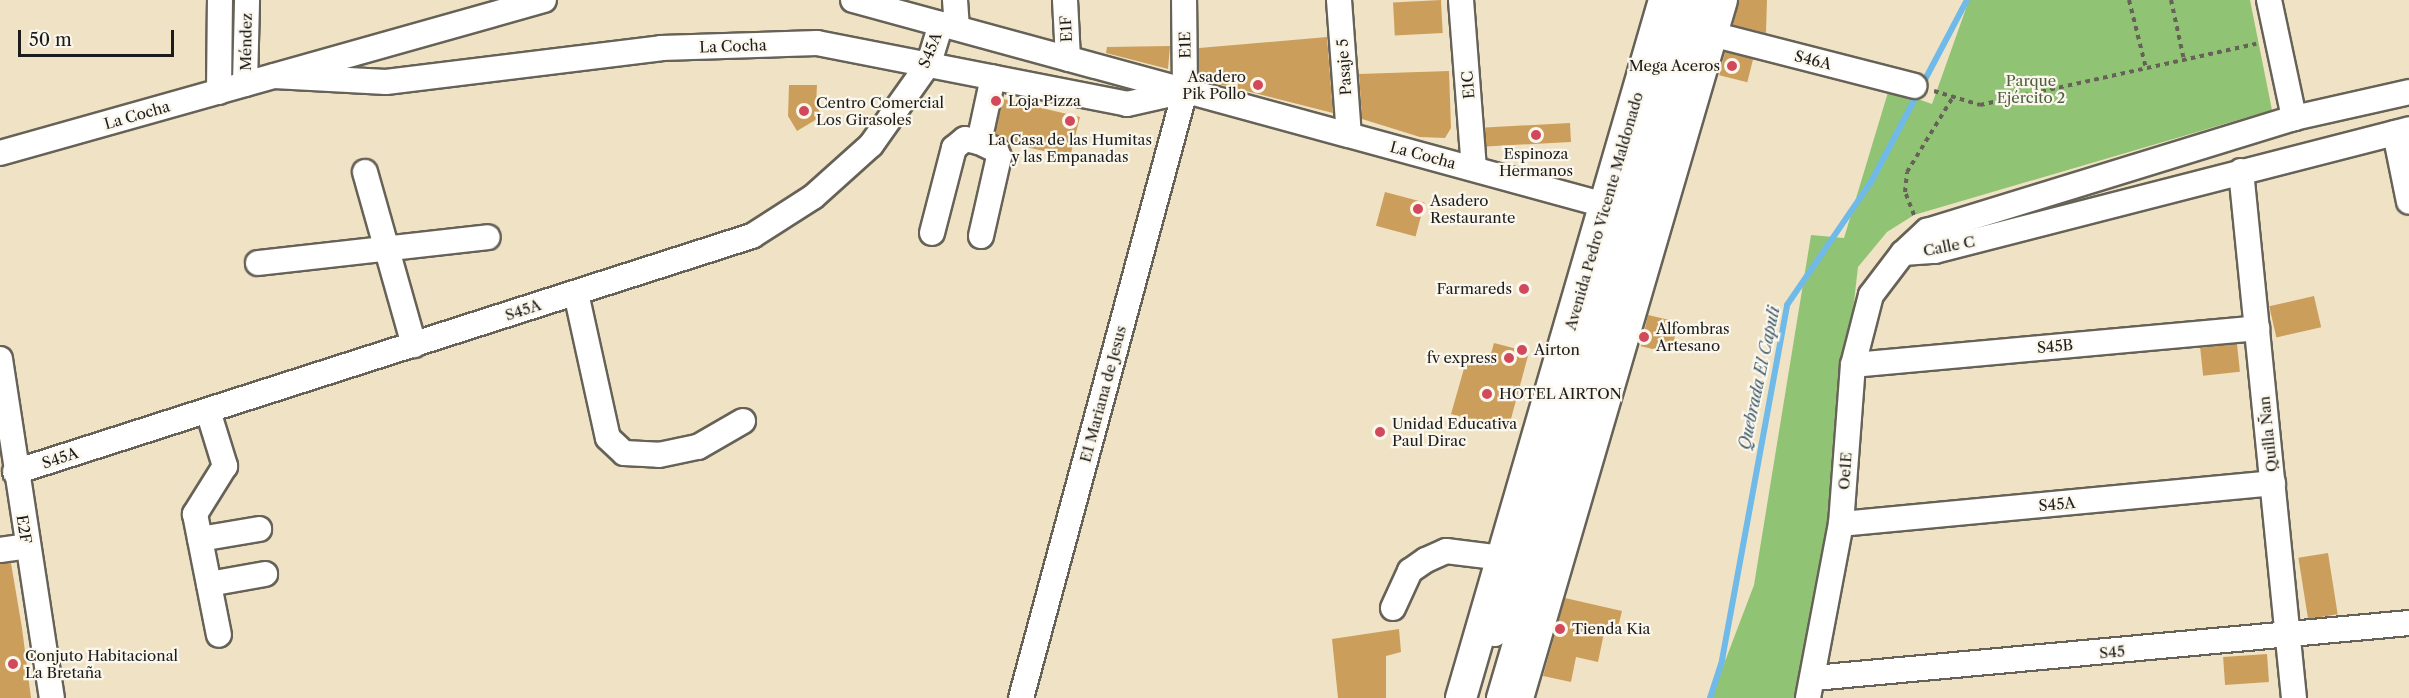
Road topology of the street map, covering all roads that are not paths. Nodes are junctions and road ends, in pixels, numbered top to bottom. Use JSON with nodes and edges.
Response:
{"nodes":[{"id":1,"x":220,"y":0,"type":"edge"},
{"id":2,"x":247,"y":0,"type":"edge"},
{"id":3,"x":544,"y":0,"type":"edge"},
{"id":4,"x":853,"y":0,"type":"edge"},
{"id":5,"x":955,"y":0,"type":"edge"},
{"id":6,"x":1065,"y":0,"type":"edge"},
{"id":7,"x":1184,"y":0,"type":"edge"},
{"id":8,"x":1339,"y":0,"type":"edge"},
{"id":9,"x":1461,"y":0,"type":"edge"},
{"id":10,"x":1665,"y":0,"type":"edge"},
{"id":11,"x":1681,"y":0,"type":"edge"},
{"id":12,"x":1705,"y":0,"type":"edge"},
{"id":13,"x":1722,"y":0,"type":"edge"},
{"id":14,"x":2269,"y":0,"type":"edge"},
{"id":15,"x":468,"y":10,"type":"edge"},
{"id":16,"x":949,"y":26,"type":"junction"},
{"id":17,"x":1712,"y":34,"type":"junction"},
{"id":18,"x":1068,"y":59,"type":"junction"},
{"id":19,"x":928,"y":63,"type":"junction"},
{"id":20,"x":274,"y":76,"type":"junction"},
{"id":21,"x":993,"y":77,"type":"junction"},
{"id":22,"x":245,"y":84,"type":"junction"},
{"id":23,"x":1914,"y":86,"type":"dead end"},
{"id":24,"x":1185,"y":91,"type":"junction"},
{"id":25,"x":219,"y":92,"type":"junction"},
{"id":26,"x":2409,"y":92,"type":"edge"},
{"id":27,"x":2294,"y":118,"type":"junction"},
{"id":28,"x":2402,"y":131,"type":"edge"},
{"id":29,"x":1349,"y":135,"type":"junction"},
{"id":30,"x":978,"y":142,"type":"junction"},
{"id":31,"x":0,"y":153,"type":"edge"},
{"id":32,"x":1474,"y":169,"type":"junction"},
{"id":33,"x":2241,"y":171,"type":"junction"},
{"id":34,"x":365,"y":172,"type":"dead end"},
{"id":35,"x":2409,"y":202,"type":"edge"},
{"id":36,"x":1632,"y":213,"type":"junction"},
{"id":37,"x":932,"y":233,"type":"dead end"},
{"id":38,"x":981,"y":236,"type":"dead end"},
{"id":39,"x":488,"y":237,"type":"dead end"},
{"id":40,"x":386,"y":249,"type":"junction"},
{"id":41,"x":1903,"y":253,"type":"junction"},
{"id":42,"x":258,"y":263,"type":"dead end"},
{"id":43,"x":576,"y":293,"type":"junction"},
{"id":44,"x":2257,"y":328,"type":"junction"},
{"id":45,"x":414,"y":345,"type":"junction"},
{"id":46,"x":0,"y":359,"type":"edge"},
{"id":47,"x":1852,"y":365,"type":"junction"},
{"id":48,"x":208,"y":411,"type":"junction"},
{"id":49,"x":743,"y":421,"type":"dead end"},
{"id":50,"x":15,"y":472,"type":"junction"},
{"id":51,"x":2272,"y":483,"type":"junction"},
{"id":52,"x":1841,"y":524,"type":"junction"},
{"id":53,"x":259,"y":529,"type":"dead end"},
{"id":54,"x":200,"y":539,"type":"junction"},
{"id":55,"x":27,"y":546,"type":"junction"},
{"id":56,"x":0,"y":550,"type":"edge"},
{"id":57,"x":1502,"y":558,"type":"junction"},
{"id":58,"x":265,"y":574,"type":"dead end"},
{"id":59,"x":209,"y":584,"type":"junction"},
{"id":60,"x":1393,"y":608,"type":"dead end"},
{"id":61,"x":2409,"y":623,"type":"edge"},
{"id":62,"x":219,"y":636,"type":"dead end"},
{"id":63,"x":2288,"y":637,"type":"junction"},
{"id":64,"x":1811,"y":688,"type":"edge"},
{"id":65,"x":52,"y":698,"type":"edge"},
{"id":66,"x":1021,"y":698,"type":"edge"},
{"id":67,"x":1461,"y":698,"type":"edge"},
{"id":68,"x":1476,"y":698,"type":"edge"},
{"id":69,"x":1499,"y":698,"type":"edge"},
{"id":70,"x":1518,"y":698,"type":"edge"},
{"id":71,"x":2294,"y":698,"type":"edge"}],
"edges":[{"from":1,"to":25,"type":"street","name":"Méndez"},
{"from":2,"to":22,"type":"street","name":"Méndez"},
{"from":3,"to":15,"type":"street","name":"La Cocha"},
{"from":4,"to":16,"type":"street","name":"La Cocha"},
{"from":5,"to":16,"type":"street"},
{"from":6,"to":18,"type":"street","name":"E1F"},
{"from":7,"to":24,"type":"street","name":"E1E"},
{"from":8,"to":29,"type":"street","name":"Pasaje 5"},
{"from":9,"to":32,"type":"street","name":"E1C"},
{"from":10,"to":36,"type":"main road","name":"Avenida Pedro Vicente Maldonado"},
{"from":11,"to":36,"type":"street"},
{"from":12,"to":36,"type":"street"},
{"from":13,"to":17,"type":"main road","name":"Avenida Pedro Vicente Maldonado"},
{"from":14,"to":27,"type":"street"},
{"from":15,"to":20,"type":"street","name":"La Cocha"},
{"from":16,"to":18,"type":"street","name":"La Cocha"},
{"from":16,"to":19,"type":"street","name":"S45A"},
{"from":17,"to":23,"type":"street","name":"S46A"},
{"from":17,"to":36,"type":"main road","name":"Avenida Pedro Vicente Maldonado"},
{"from":18,"to":24,"type":"street","name":"La Cocha"},
{"from":19,"to":20,"type":"street","name":"La Cocha"},
{"from":19,"to":21,"type":"street","name":"La Cocha"},
{"from":19,"to":43,"type":"street","name":"S45A"},
{"from":20,"to":22,"type":"street","name":"La Cocha"},
{"from":21,"to":24,"type":"street","name":"La Cocha"},
{"from":21,"to":30,"type":"street"},
{"from":22,"to":25,"type":"street","name":"La Cocha"},
{"from":24,"to":29,"type":"street","name":"La Cocha"},
{"from":24,"to":66,"type":"street","name":"E1 Mariana de Jesus"},
{"from":25,"to":31,"type":"street","name":"La Cocha"},
{"from":26,"to":27,"type":"street","name":"Calle C"},
{"from":27,"to":41,"type":"street","name":"Calle C"},
{"from":28,"to":33,"type":"street","name":"Calle C"},
{"from":28,"to":35,"type":"street"},
{"from":29,"to":32,"type":"street","name":"La Cocha"},
{"from":30,"to":37,"type":"street"},
{"from":30,"to":38,"type":"street"},
{"from":32,"to":36,"type":"street","name":"La Cocha"},
{"from":33,"to":41,"type":"street","name":"Calle C"},
{"from":33,"to":44,"type":"street","name":"Quilla Ñan"},
{"from":34,"to":40,"type":"street"},
{"from":36,"to":57,"type":"main road","name":"Avenida Pedro Vicente Maldonado"},
{"from":36,"to":68,"type":"street"},
{"from":36,"to":69,"type":"street"},
{"from":36,"to":70,"type":"main road","name":"Avenida Pedro Vicente Maldonado"},
{"from":39,"to":40,"type":"street"},
{"from":40,"to":42,"type":"street"},
{"from":40,"to":45,"type":"street"},
{"from":41,"to":47,"type":"street","name":"Oe1E"},
{"from":43,"to":45,"type":"street","name":"S45A"},
{"from":43,"to":49,"type":"street"},
{"from":44,"to":47,"type":"street","name":"S45B"},
{"from":44,"to":51,"type":"street","name":"Quilla Ñan"},
{"from":45,"to":48,"type":"street","name":"S45A"},
{"from":46,"to":50,"type":"street","name":"E2F"},
{"from":47,"to":52,"type":"street","name":"Oe1E"},
{"from":48,"to":50,"type":"street","name":"S45A"},
{"from":48,"to":54,"type":"street"},
{"from":50,"to":55,"type":"street","name":"E2F"},
{"from":51,"to":52,"type":"street","name":"S45A"},
{"from":51,"to":63,"type":"street","name":"Quilla Ñan"},
{"from":52,"to":64,"type":"street","name":"Oe1E"},
{"from":53,"to":54,"type":"street"},
{"from":54,"to":59,"type":"street"},
{"from":55,"to":56,"type":"street"},
{"from":55,"to":65,"type":"street","name":"E2F"},
{"from":57,"to":60,"type":"street"},
{"from":57,"to":67,"type":"main road","name":"Avenida Pedro Vicente Maldonado"},
{"from":58,"to":59,"type":"street"},
{"from":59,"to":62,"type":"street"},
{"from":61,"to":63,"type":"street","name":"S45"},
{"from":63,"to":64,"type":"street","name":"S45"},
{"from":63,"to":71,"type":"street","name":"Quilla Ñan"}]}
